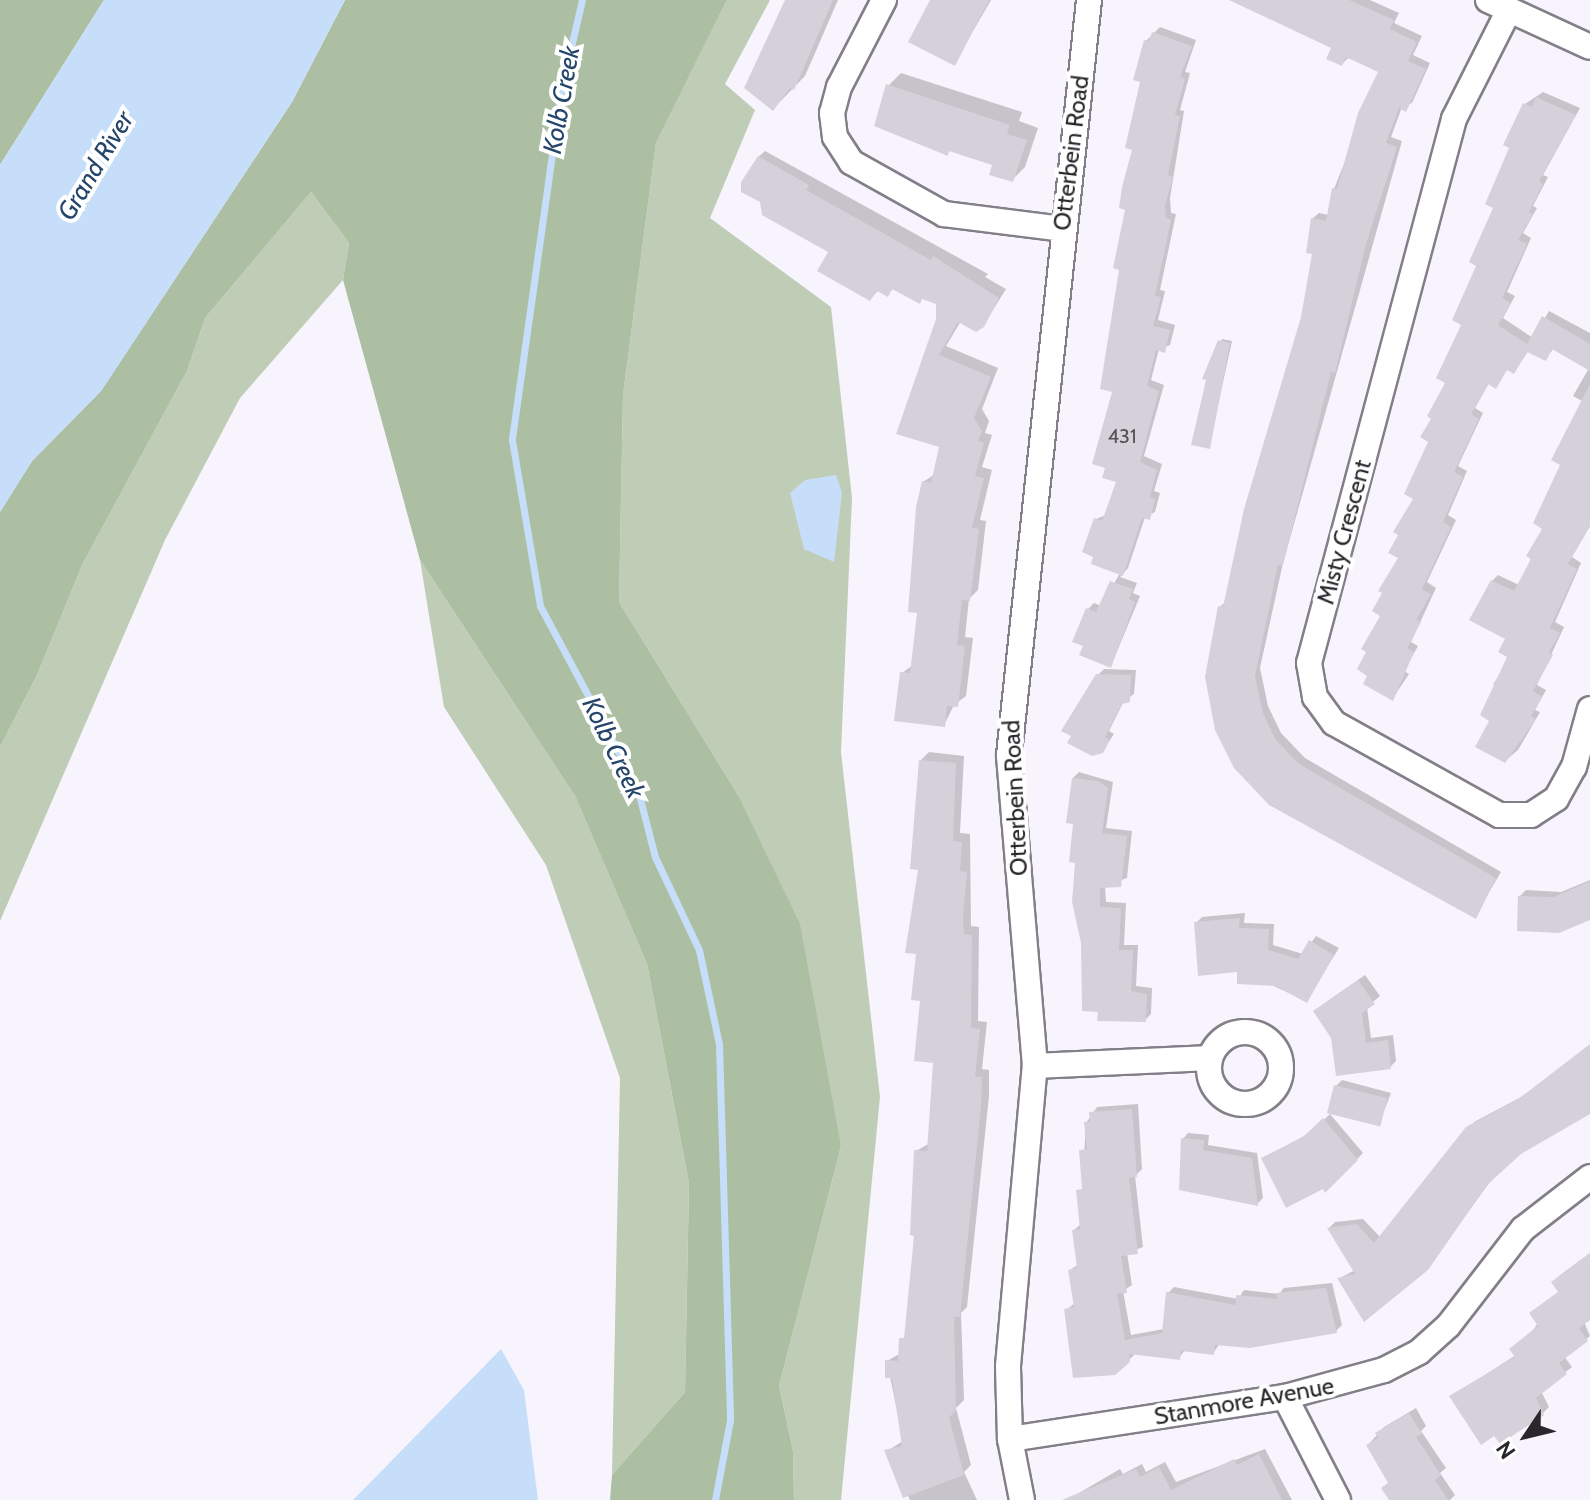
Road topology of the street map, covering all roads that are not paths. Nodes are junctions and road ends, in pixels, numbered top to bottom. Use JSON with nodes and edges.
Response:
{"nodes":[{"id":1,"x":884,"y":0,"type":"edge"},
{"id":2,"x":1089,"y":0,"type":"edge"},
{"id":3,"x":1498,"y":5,"type":"edge"},
{"id":4,"x":1590,"y":47,"type":"edge"},
{"id":5,"x":1062,"y":229,"type":"junction"},
{"id":6,"x":1590,"y":709,"type":"edge"},
{"id":7,"x":1210,"y":1058,"type":"dead end"},
{"id":8,"x":1035,"y":1066,"type":"junction"},
{"id":9,"x":1590,"y":1177,"type":"edge"},
{"id":10,"x":1285,"y":1397,"type":"junction"},
{"id":11,"x":1010,"y":1439,"type":"junction"},
{"id":12,"x":1022,"y":1500,"type":"edge"},
{"id":13,"x":1338,"y":1500,"type":"edge"}],
"edges":[{"from":1,"to":5,"type":"street"},
{"from":2,"to":5,"type":"street","name":"Otterbein Road"},
{"from":3,"to":4,"type":"street"},
{"from":3,"to":6,"type":"street","name":"Misty Crescent"},
{"from":5,"to":8,"type":"street","name":"Otterbein Road"},
{"from":7,"to":8,"type":"street"},
{"from":8,"to":11,"type":"street","name":"Otterbein Road"},
{"from":9,"to":10,"type":"street","name":"Stanmore Avenue"},
{"from":10,"to":11,"type":"street","name":"Stanmore Avenue"},
{"from":10,"to":13,"type":"street"},
{"from":11,"to":12,"type":"street","name":"Otterbein Road"}]}
